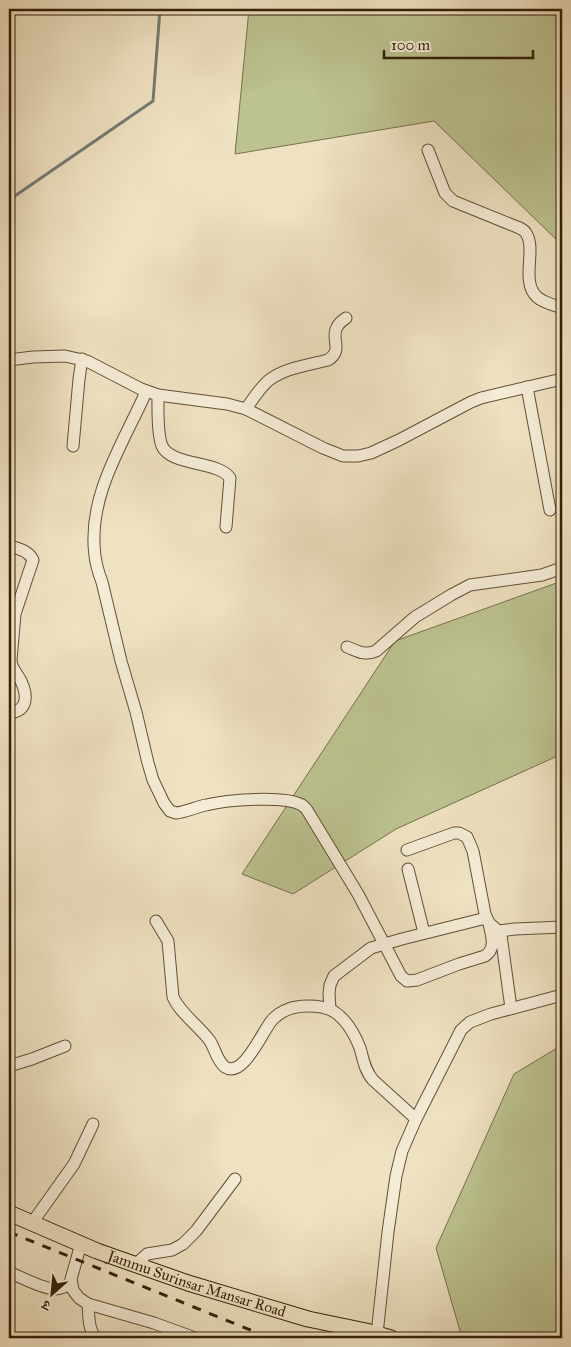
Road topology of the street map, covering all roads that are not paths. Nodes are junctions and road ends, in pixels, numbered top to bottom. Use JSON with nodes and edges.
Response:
{"nodes":[{"id":1,"x":428,"y":150,"type":"dead end"},
{"id":2,"x":562,"y":308,"type":"edge"},
{"id":3,"x":346,"y":318,"type":"dead end"},
{"id":4,"x":82,"y":359,"type":"junction"},
{"id":5,"x":9,"y":360,"type":"edge"},
{"id":6,"x":562,"y":379,"type":"edge"},
{"id":7,"x":527,"y":387,"type":"junction"},
{"id":8,"x":152,"y":393,"type":"junction"},
{"id":9,"x":246,"y":409,"type":"junction"},
{"id":10,"x":73,"y":446,"type":"dead end"},
{"id":11,"x":550,"y":510,"type":"dead end"},
{"id":12,"x":226,"y":527,"type":"dead end"},
{"id":13,"x":9,"y":546,"type":"edge"},
{"id":14,"x":562,"y":568,"type":"edge"},
{"id":15,"x":347,"y":647,"type":"dead end"},
{"id":16,"x":9,"y":713,"type":"edge"},
{"id":17,"x":407,"y":850,"type":"dead end"},
{"id":18,"x":408,"y":869,"type":"dead end"},
{"id":19,"x":156,"y":921,"type":"dead end"},
{"id":20,"x":487,"y":921,"type":"junction"},
{"id":21,"x":562,"y":927,"type":"edge"},
{"id":22,"x":499,"y":932,"type":"junction"},
{"id":23,"x":424,"y":933,"type":"junction"},
{"id":24,"x":385,"y":943,"type":"junction"},
{"id":25,"x":562,"y":995,"type":"edge"},
{"id":26,"x":511,"y":1008,"type":"junction"},
{"id":27,"x":330,"y":1009,"type":"junction"},
{"id":28,"x":65,"y":1046,"type":"dead end"},
{"id":29,"x":9,"y":1066,"type":"edge"},
{"id":30,"x":416,"y":1119,"type":"junction"},
{"id":31,"x":93,"y":1124,"type":"dead end"},
{"id":32,"x":235,"y":1179,"type":"dead end"},
{"id":33,"x":9,"y":1213,"type":"edge"},
{"id":34,"x":32,"y":1223,"type":"junction"},
{"id":35,"x":81,"y":1244,"type":"junction"},
{"id":36,"x":135,"y":1264,"type":"junction"},
{"id":37,"x":9,"y":1272,"type":"edge"},
{"id":38,"x":71,"y":1284,"type":"junction"},
{"id":39,"x":88,"y":1304,"type":"junction"},
{"id":40,"x":378,"y":1335,"type":"edge"},
{"id":41,"x":96,"y":1338,"type":"edge"},
{"id":42,"x":195,"y":1338,"type":"edge"}],
"edges":[{"from":1,"to":2,"type":"street"},
{"from":3,"to":9,"type":"street"},
{"from":4,"to":5,"type":"street"},
{"from":4,"to":8,"type":"street"},
{"from":4,"to":10,"type":"street"},
{"from":6,"to":7,"type":"street"},
{"from":7,"to":9,"type":"street"},
{"from":7,"to":11,"type":"street"},
{"from":8,"to":9,"type":"street"},
{"from":8,"to":12,"type":"street"},
{"from":8,"to":24,"type":"street"},
{"from":13,"to":16,"type":"street"},
{"from":14,"to":15,"type":"street"},
{"from":17,"to":20,"type":"street"},
{"from":18,"to":23,"type":"street"},
{"from":19,"to":27,"type":"street"},
{"from":20,"to":22,"type":"street"},
{"from":20,"to":23,"type":"street"},
{"from":20,"to":24,"type":"street"},
{"from":21,"to":22,"type":"street"},
{"from":22,"to":26,"type":"street"},
{"from":23,"to":24,"type":"street"},
{"from":24,"to":27,"type":"street"},
{"from":25,"to":26,"type":"street"},
{"from":26,"to":30,"type":"street"},
{"from":27,"to":30,"type":"street"},
{"from":28,"to":29,"type":"street"},
{"from":30,"to":40,"type":"street"},
{"from":31,"to":34,"type":"street"},
{"from":32,"to":36,"type":"street"},
{"from":33,"to":34,"type":"main road","name":"Jammu Surinsar Mansar Road"},
{"from":34,"to":35,"type":"main road","name":"Jammu Surinsar Mansar Road"},
{"from":35,"to":36,"type":"main road","name":"Jammu Surinsar Mansar Road"},
{"from":35,"to":38,"type":"street"},
{"from":36,"to":40,"type":"main road","name":"Jammu Surinsar Mansar Road"},
{"from":37,"to":38,"type":"street"},
{"from":38,"to":39,"type":"street"},
{"from":39,"to":41,"type":"street"},
{"from":39,"to":42,"type":"street"}]}
